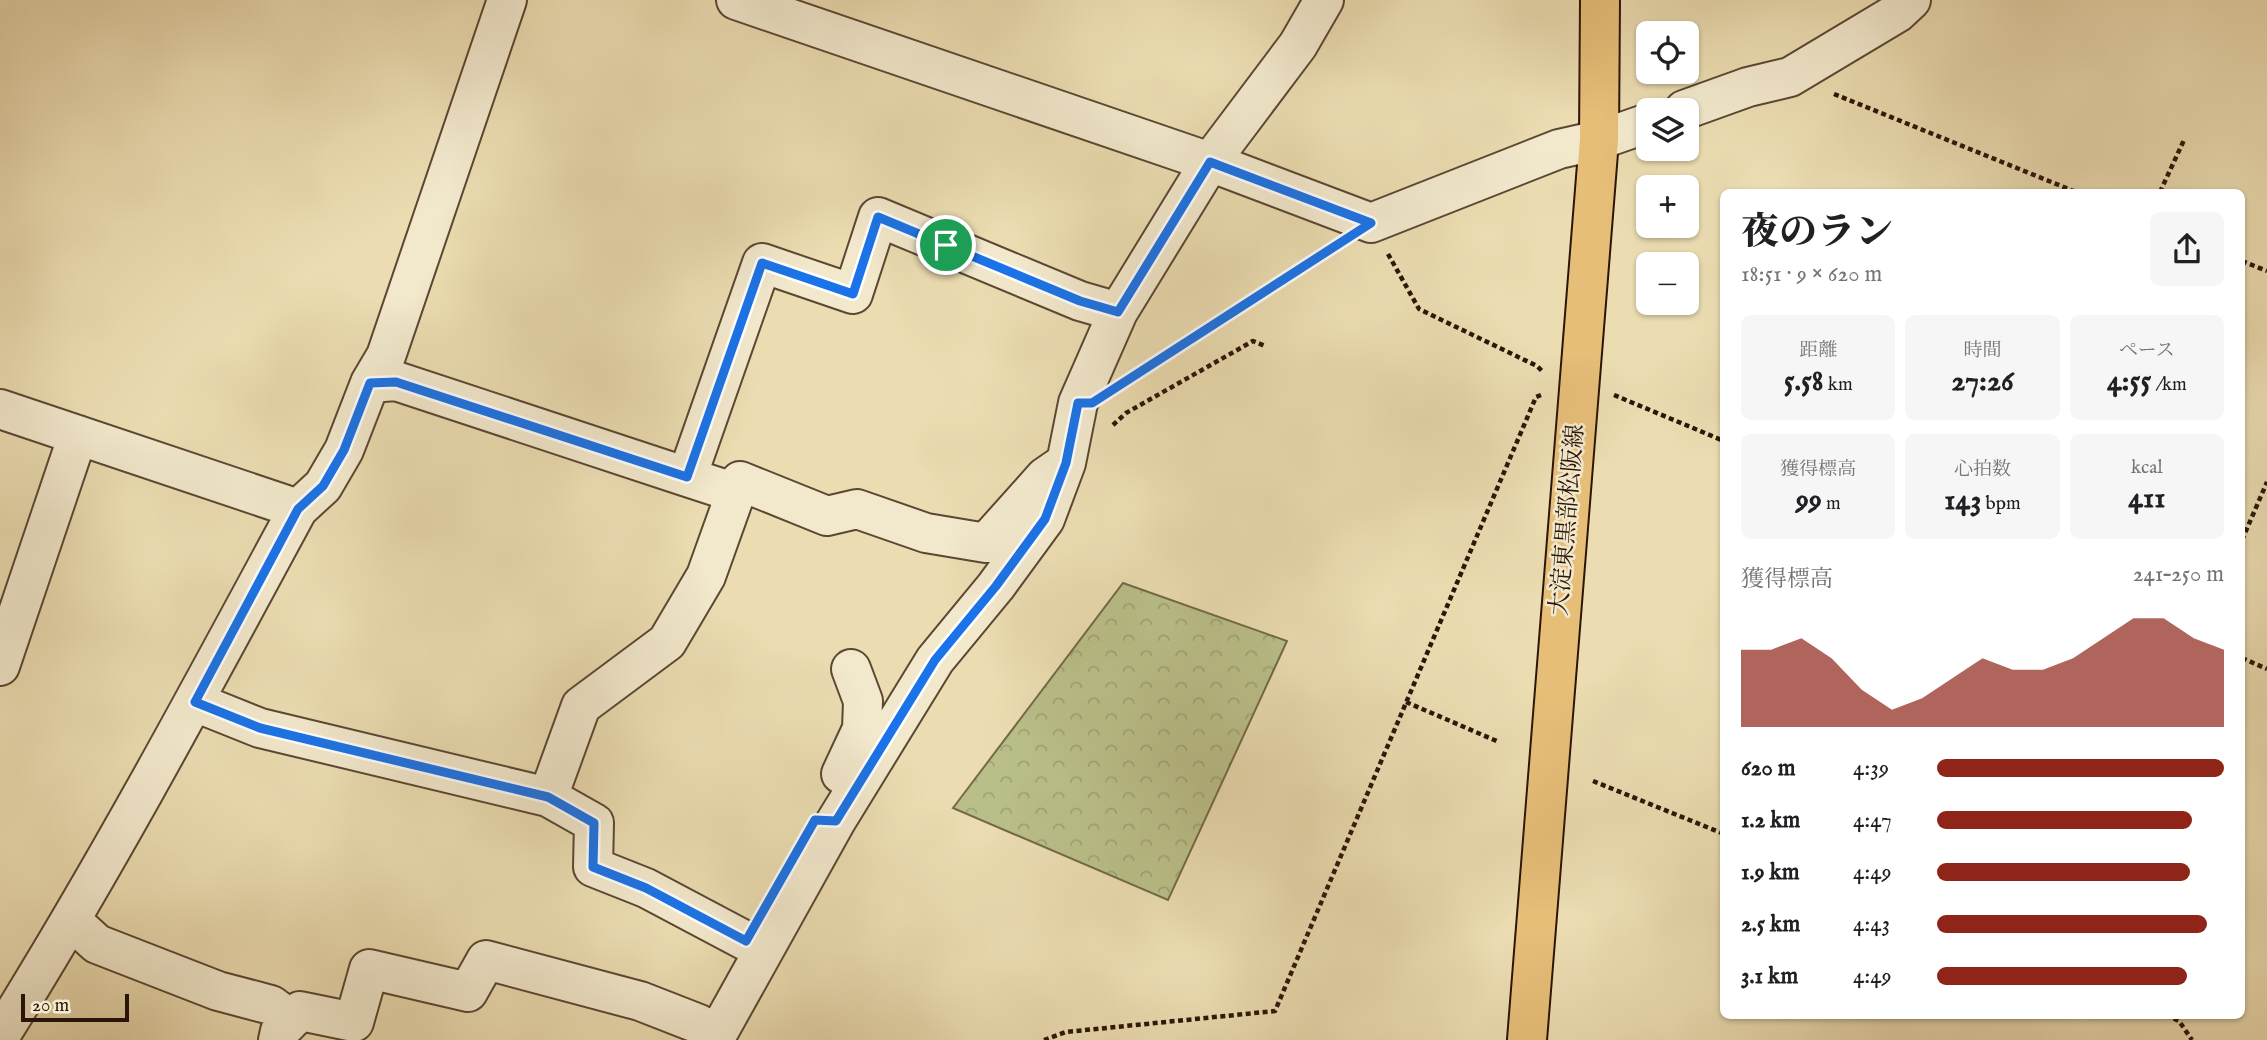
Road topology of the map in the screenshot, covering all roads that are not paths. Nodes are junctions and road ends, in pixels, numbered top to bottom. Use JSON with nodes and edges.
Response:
{"nodes":[{"id":1,"x":507,"y":0,"type":"edge"},
{"id":2,"x":736,"y":0,"type":"edge"},
{"id":3,"x":1324,"y":0,"type":"edge"},
{"id":4,"x":1600,"y":0,"type":"edge"},
{"id":5,"x":1911,"y":0,"type":"edge"},
{"id":6,"x":1699,"y":105,"type":"edge"},
{"id":7,"x":1636,"y":127,"type":"edge"},
{"id":8,"x":1599,"y":140,"type":"junction"},
{"id":9,"x":1210,"y":162,"type":"junction"},
{"id":10,"x":1118,"y":312,"type":"junction"},
{"id":11,"x":370,"y":383,"type":"junction"},
{"id":12,"x":0,"y":409,"type":"edge"},
{"id":13,"x":78,"y":435,"type":"junction"},
{"id":14,"x":1066,"y":463,"type":"junction"},
{"id":15,"x":687,"y":477,"type":"junction"},
{"id":16,"x":736,"y":493,"type":"junction"},
{"id":17,"x":298,"y":509,"type":"junction"},
{"id":18,"x":0,"y":666,"type":"edge"},
{"id":19,"x":851,"y":669,"type":"dead end"},
{"id":20,"x":195,"y":702,"type":"junction"},
{"id":21,"x":548,"y":797,"type":"junction"},
{"id":22,"x":836,"y":821,"type":"junction"},
{"id":23,"x":72,"y":921,"type":"junction"},
{"id":24,"x":746,"y":941,"type":"junction"},
{"id":25,"x":285,"y":1030,"type":"edge"},
{"id":26,"x":698,"y":1035,"type":"edge"},
{"id":27,"x":0,"y":1036,"type":"edge"},
{"id":28,"x":1527,"y":1040,"type":"edge"}],
"edges":[{"from":1,"to":11,"type":"street"},
{"from":2,"to":9,"type":"street"},
{"from":3,"to":9,"type":"street"},
{"from":4,"to":8,"type":"main road","name":"大淀東黒部松阪線"},
{"from":5,"to":6,"type":"street"},
{"from":7,"to":8,"type":"street"},
{"from":8,"to":9,"type":"street"},
{"from":8,"to":28,"type":"main road","name":"大淀東黒部松阪線"},
{"from":9,"to":10,"type":"street"},
{"from":10,"to":14,"type":"street"},
{"from":10,"to":15,"type":"street"},
{"from":11,"to":15,"type":"street"},
{"from":11,"to":17,"type":"street"},
{"from":12,"to":13,"type":"street"},
{"from":13,"to":17,"type":"street"},
{"from":13,"to":18,"type":"street"},
{"from":14,"to":16,"type":"street"},
{"from":14,"to":22,"type":"street"},
{"from":15,"to":16,"type":"street"},
{"from":16,"to":21,"type":"street"},
{"from":17,"to":20,"type":"street"},
{"from":19,"to":22,"type":"street"},
{"from":20,"to":21,"type":"street"},
{"from":20,"to":23,"type":"street"},
{"from":21,"to":24,"type":"street"},
{"from":22,"to":24,"type":"street"},
{"from":22,"to":26,"type":"street"},
{"from":23,"to":25,"type":"street"},
{"from":23,"to":27,"type":"street"},
{"from":24,"to":26,"type":"street"},
{"from":25,"to":26,"type":"street"}]}
